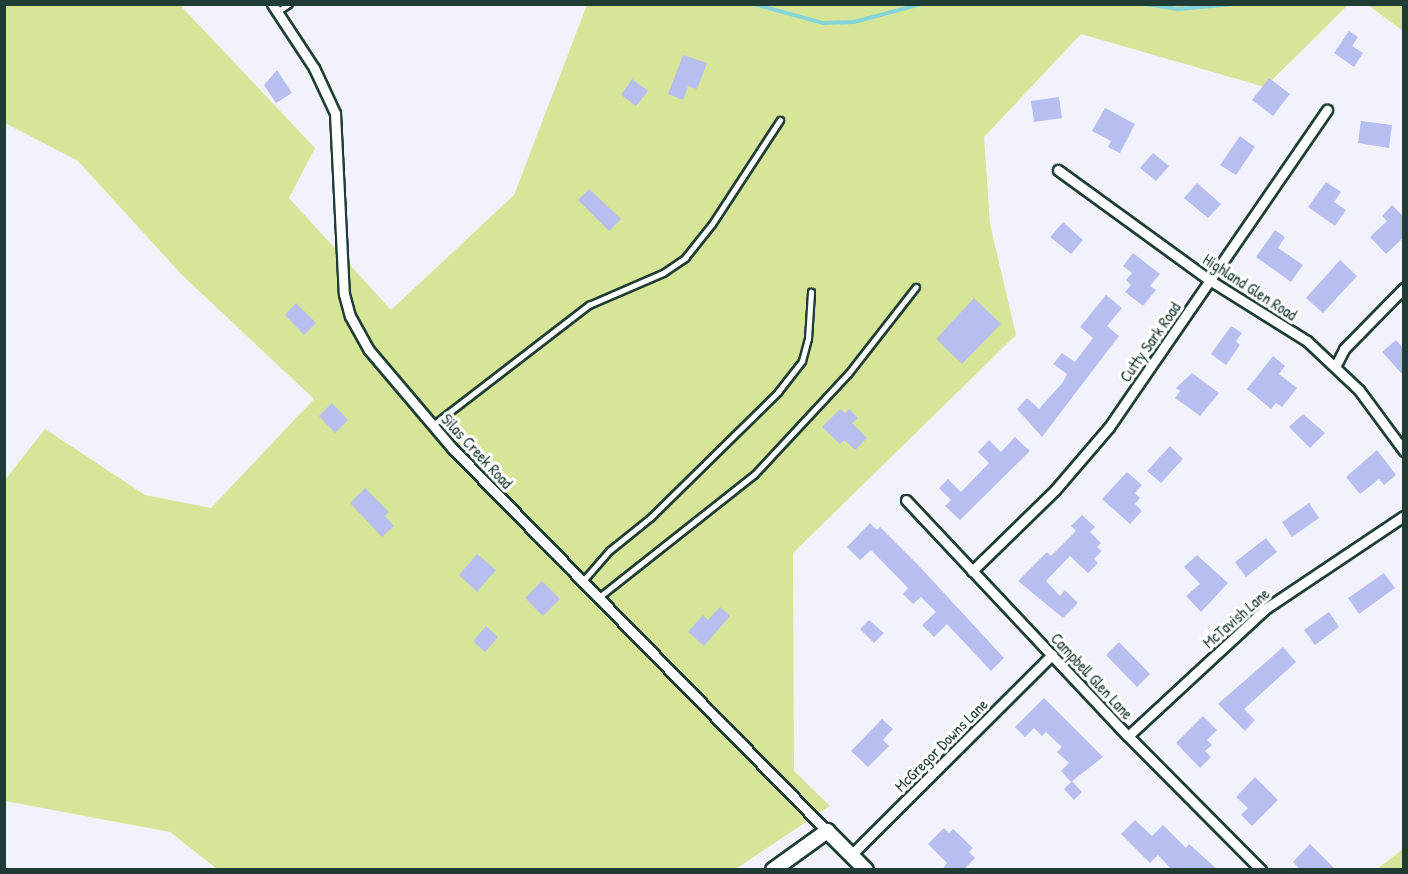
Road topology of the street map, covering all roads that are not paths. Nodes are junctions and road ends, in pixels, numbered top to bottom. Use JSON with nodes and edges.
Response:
{"nodes":[{"id":1,"x":289,"y":4,"type":"edge"},
{"id":2,"x":275,"y":8,"type":"edge"},
{"id":3,"x":1327,"y":110,"type":"dead end"},
{"id":4,"x":780,"y":120,"type":"dead end"},
{"id":5,"x":1058,"y":170,"type":"dead end"},
{"id":6,"x":1211,"y":281,"type":"junction"},
{"id":7,"x":916,"y":287,"type":"dead end"},
{"id":8,"x":1404,"y":288,"type":"edge"},
{"id":9,"x":811,"y":292,"type":"dead end"},
{"id":10,"x":1335,"y":367,"type":"junction"},
{"id":11,"x":432,"y":426,"type":"junction"},
{"id":12,"x":1404,"y":451,"type":"edge"},
{"id":13,"x":906,"y":500,"type":"dead end"},
{"id":14,"x":1404,"y":516,"type":"edge"},
{"id":15,"x":972,"y":571,"type":"junction"},
{"id":16,"x":582,"y":583,"type":"junction"},
{"id":17,"x":597,"y":598,"type":"junction"},
{"id":18,"x":1052,"y":656,"type":"junction"},
{"id":19,"x":1128,"y":736,"type":"junction"},
{"id":20,"x":827,"y":831,"type":"junction"},
{"id":21,"x":851,"y":855,"type":"junction"},
{"id":22,"x":773,"y":870,"type":"edge"},
{"id":23,"x":866,"y":870,"type":"edge"},
{"id":24,"x":1261,"y":870,"type":"edge"}],
"edges":[{"from":1,"to":2,"type":"lane"},
{"from":2,"to":11,"type":"street","name":"Silas Creek Road"},
{"from":3,"to":6,"type":"street","name":"Cutty Sark Road"},
{"from":4,"to":11,"type":"lane"},
{"from":5,"to":6,"type":"street","name":"Highland Glen Road"},
{"from":6,"to":10,"type":"street","name":"Highland Glen Road"},
{"from":6,"to":15,"type":"street","name":"Cutty Sark Road"},
{"from":7,"to":17,"type":"lane"},
{"from":8,"to":10,"type":"street"},
{"from":9,"to":16,"type":"lane"},
{"from":10,"to":12,"type":"street","name":"Highland Glen Road"},
{"from":11,"to":16,"type":"street","name":"Silas Creek Road"},
{"from":13,"to":15,"type":"street","name":"Campbell Glen Lane"},
{"from":14,"to":19,"type":"street","name":"McTavish Lane"},
{"from":15,"to":18,"type":"street","name":"Campbell Glen Lane"},
{"from":16,"to":17,"type":"street","name":"Silas Creek Road"},
{"from":17,"to":20,"type":"street","name":"Silas Creek Road"},
{"from":18,"to":19,"type":"street","name":"Campbell Glen Lane"},
{"from":18,"to":21,"type":"street","name":"McGregor Downs Lane"},
{"from":19,"to":24,"type":"street","name":"Campbell Glen Lane"},
{"from":20,"to":21,"type":"street"},
{"from":20,"to":22,"type":"street"},
{"from":21,"to":23,"type":"street"}]}
